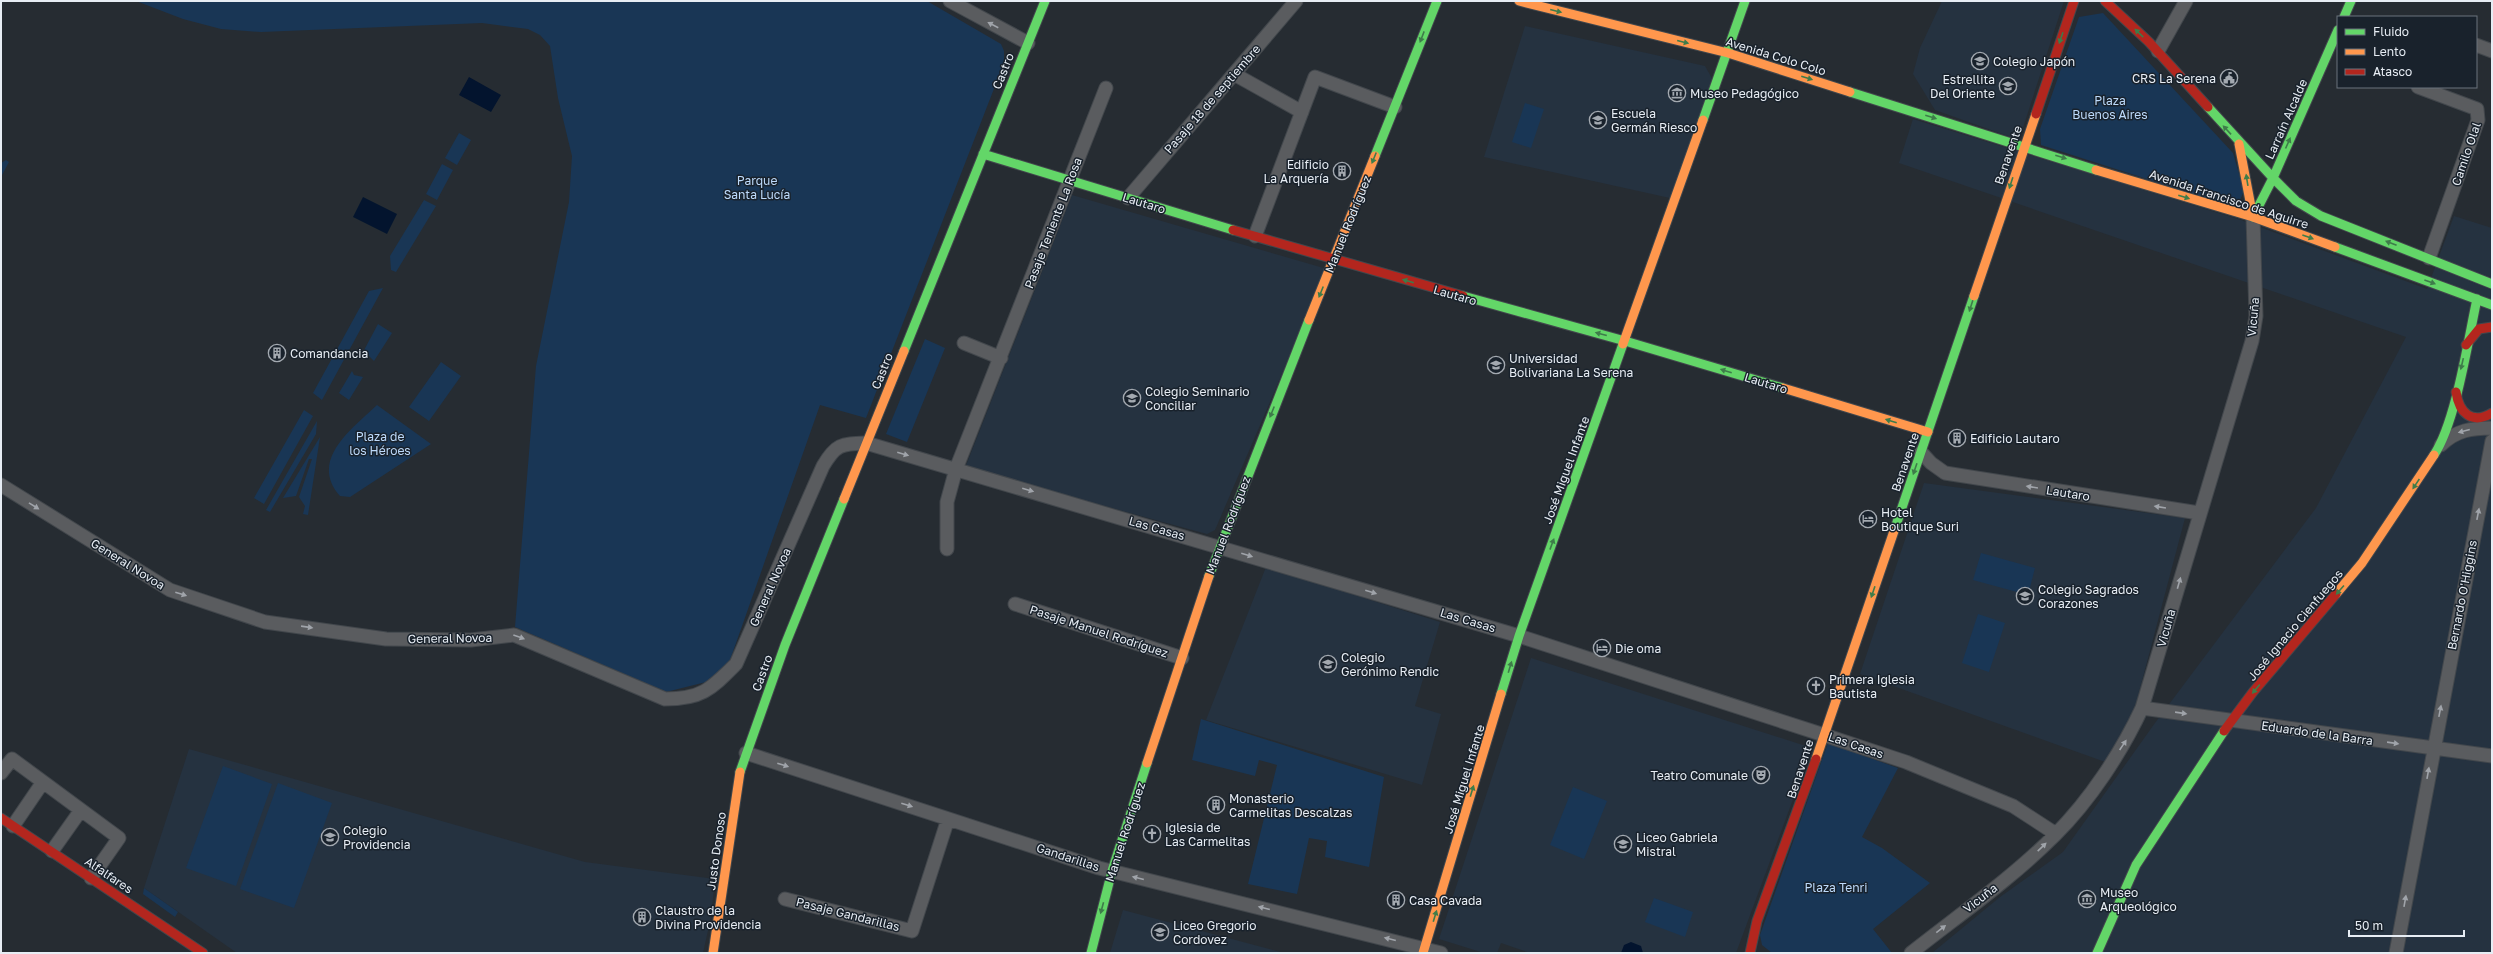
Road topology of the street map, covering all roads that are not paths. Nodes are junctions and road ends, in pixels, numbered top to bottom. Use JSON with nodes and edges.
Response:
{"nodes":[{"id":1,"x":950,"y":1,"type":"edge"},
{"id":2,"x":1045,"y":1,"type":"edge"},
{"id":3,"x":1296,"y":1,"type":"edge"},
{"id":4,"x":1437,"y":1,"type":"edge"},
{"id":5,"x":1519,"y":1,"type":"edge"},
{"id":6,"x":1745,"y":1,"type":"edge"},
{"id":7,"x":2074,"y":1,"type":"edge"},
{"id":8,"x":2105,"y":1,"type":"edge"},
{"id":9,"x":2186,"y":1,"type":"edge"},
{"id":10,"x":2351,"y":1,"type":"edge"},
{"id":11,"x":2344,"y":16,"type":"edge"},
{"id":12,"x":2337,"y":32,"type":"edge"},
{"id":13,"x":1028,"y":43,"type":"junction"},
{"id":14,"x":2477,"y":45,"type":"edge"},
{"id":15,"x":2158,"y":51,"type":"junction"},
{"id":16,"x":2492,"y":51,"type":"edge"},
{"id":17,"x":1728,"y":53,"type":"junction"},
{"id":18,"x":1234,"y":74,"type":"junction"},
{"id":19,"x":1106,"y":88,"type":"dead end"},
{"id":20,"x":2421,"y":88,"type":"edge"},
{"id":21,"x":1395,"y":107,"type":"junction"},
{"id":22,"x":1302,"y":112,"type":"junction"},
{"id":23,"x":2239,"y":144,"type":"junction"},
{"id":24,"x":2024,"y":146,"type":"junction"},
{"id":25,"x":983,"y":154,"type":"junction"},
{"id":26,"x":2273,"y":178,"type":"junction"},
{"id":27,"x":1070,"y":180,"type":"junction"},
{"id":28,"x":1128,"y":198,"type":"junction"},
{"id":29,"x":2254,"y":217,"type":"junction"},
{"id":30,"x":1256,"y":236,"type":"junction"},
{"id":31,"x":2429,"y":258,"type":"junction"},
{"id":32,"x":1333,"y":260,"type":"junction"},
{"id":33,"x":2492,"y":284,"type":"edge"},
{"id":34,"x":2492,"y":294,"type":"edge"},
{"id":35,"x":2477,"y":299,"type":"junction"},
{"id":36,"x":2492,"y":305,"type":"edge"},
{"id":37,"x":2492,"y":327,"type":"edge"},
{"id":38,"x":1625,"y":341,"type":"junction"},
{"id":39,"x":964,"y":343,"type":"dead end"},
{"id":40,"x":2466,"y":345,"type":"junction"},
{"id":41,"x":1001,"y":358,"type":"junction"},
{"id":42,"x":2456,"y":392,"type":"junction"},
{"id":43,"x":2492,"y":413,"type":"edge"},
{"id":44,"x":2492,"y":428,"type":"edge"},
{"id":45,"x":1928,"y":432,"type":"junction"},
{"id":46,"x":2492,"y":441,"type":"edge"},
{"id":47,"x":866,"y":443,"type":"junction"},
{"id":48,"x":2440,"y":446,"type":"junction"},
{"id":49,"x":1921,"y":452,"type":"junction"},
{"id":50,"x":956,"y":469,"type":"junction"},
{"id":51,"x":1,"y":485,"type":"edge"},
{"id":52,"x":2199,"y":513,"type":"junction"},
{"id":53,"x":1219,"y":546,"type":"junction"},
{"id":54,"x":947,"y":549,"type":"dead end"},
{"id":55,"x":1015,"y":604,"type":"dead end"},
{"id":56,"x":1519,"y":636,"type":"junction"},
{"id":57,"x":1182,"y":658,"type":"junction"},
{"id":58,"x":2142,"y":708,"type":"junction"},
{"id":59,"x":2232,"y":720,"type":"junction"},
{"id":60,"x":1824,"y":735,"type":"junction"},
{"id":61,"x":2433,"y":749,"type":"junction"},
{"id":62,"x":746,"y":753,"type":"junction"},
{"id":63,"x":2492,"y":756,"type":"edge"},
{"id":64,"x":1,"y":773,"type":"edge"},
{"id":65,"x":43,"y":782,"type":"junction"},
{"id":66,"x":81,"y":810,"type":"junction"},
{"id":67,"x":1,"y":818,"type":"edge"},
{"id":68,"x":948,"y":819,"type":"junction"},
{"id":69,"x":13,"y":826,"type":"junction"},
{"id":70,"x":2056,"y":834,"type":"junction"},
{"id":71,"x":52,"y":852,"type":"junction"},
{"id":72,"x":1112,"y":871,"type":"junction"},
{"id":73,"x":91,"y":878,"type":"junction"},
{"id":74,"x":785,"y":899,"type":"dead end"},
{"id":75,"x":1424,"y":951,"type":"edge"},
{"id":76,"x":1752,"y":952,"type":"edge"},
{"id":77,"x":203,"y":953,"type":"edge"},
{"id":78,"x":713,"y":953,"type":"edge"},
{"id":79,"x":1090,"y":953,"type":"edge"},
{"id":80,"x":1441,"y":953,"type":"edge"},
{"id":81,"x":1911,"y":953,"type":"edge"},
{"id":82,"x":2097,"y":953,"type":"edge"},
{"id":83,"x":2396,"y":953,"type":"edge"}],
"edges":[{"from":13,"to":1,"type":"street","one_way":true},
{"from":2,"to":13,"type":"street","name":"Castro"},
{"from":3,"to":18,"type":"street","name":"Pasaje 18 de septiembre"},
{"from":4,"to":21,"type":"street","name":"Manuel Rodríguez","one_way":true},
{"from":5,"to":17,"type":"street","name":"Avenida Colo Colo","one_way":true},
{"from":6,"to":17,"type":"street","name":"José Miguel Infante"},
{"from":7,"to":24,"type":"street","name":"Benavente","one_way":true},
{"from":15,"to":8,"type":"street","name":"Avenida Francisco de Aguirre","one_way":true},
{"from":9,"to":15,"type":"street"},
{"from":10,"to":11,"type":"street"},
{"from":26,"to":12,"type":"street","name":"Larraín Alcalde","one_way":true},
{"from":13,"to":25,"type":"street","name":"Castro"},
{"from":14,"to":16,"type":"street"},
{"from":23,"to":15,"type":"street","name":"Avenida Francisco de Aguirre","one_way":true},
{"from":17,"to":24,"type":"street","name":"Avenida Colo Colo","one_way":true},
{"from":17,"to":38,"type":"street","name":"José Miguel Infante"},
{"from":18,"to":22,"type":"street"},
{"from":18,"to":28,"type":"street","name":"Pasaje 18 de septiembre"},
{"from":19,"to":27,"type":"street","name":"Pasaje Teniente La Rosa"},
{"from":20,"to":31,"type":"street","name":"Camilo Olal"},
{"from":21,"to":22,"type":"street"},
{"from":21,"to":32,"type":"street","name":"Manuel Rodríguez","one_way":true},
{"from":22,"to":30,"type":"street"},
{"from":23,"to":26,"type":"street","name":"Avenida Francisco de Aguirre"},
{"from":29,"to":23,"type":"street","one_way":true},
{"from":24,"to":29,"type":"street","name":"Avenida Francisco de Aguirre","one_way":true},
{"from":24,"to":45,"type":"street","name":"Benavente","one_way":true},
{"from":25,"to":27,"type":"street","name":"Lautaro"},
{"from":25,"to":47,"type":"street","name":"Castro"},
{"from":26,"to":29,"type":"street","name":"Larraín Alcalde"},
{"from":31,"to":26,"type":"street","name":"Avenida Francisco de Aguirre","one_way":true},
{"from":27,"to":28,"type":"street","name":"Lautaro"},
{"from":27,"to":41,"type":"street","name":"Pasaje Teniente La Rosa"},
{"from":28,"to":30,"type":"street","name":"Lautaro"},
{"from":29,"to":35,"type":"street","name":"Avenida Francisco de Aguirre","one_way":true},
{"from":29,"to":52,"type":"street","name":"Vicuña"},
{"from":30,"to":32,"type":"street","name":"Lautaro"},
{"from":31,"to":33,"type":"street","name":"Avenida Francisco de Aguirre"},
{"from":38,"to":32,"type":"street","name":"Lautaro","one_way":true},
{"from":32,"to":53,"type":"street","name":"Manuel Rodríguez","one_way":true},
{"from":34,"to":35,"type":"street"},
{"from":35,"to":36,"type":"street","name":"Avenida Francisco de Aguirre"},
{"from":35,"to":40,"type":"street","name":"José Ignacio Cienfuegos"},
{"from":37,"to":40,"type":"street"},
{"from":45,"to":38,"type":"street","name":"Lautaro","one_way":true},
{"from":56,"to":38,"type":"street","name":"José Miguel Infante","one_way":true},
{"from":39,"to":41,"type":"street"},
{"from":40,"to":42,"type":"street","name":"José Ignacio Cienfuegos","one_way":true},
{"from":41,"to":50,"type":"street","name":"Pasaje Teniente La Rosa"},
{"from":42,"to":43,"type":"street"},
{"from":42,"to":48,"type":"street","name":"José Ignacio Cienfuegos"},
{"from":44,"to":48,"type":"street","one_way":true},
{"from":45,"to":49,"type":"street","name":"Benavente"},
{"from":61,"to":46,"type":"street","name":"Bernardo O'Higgins","one_way":true},
{"from":47,"to":50,"type":"street","name":"Las Casas","one_way":true},
{"from":51,"to":47,"type":"street","name":"General Novoa","one_way":true},
{"from":47,"to":62,"type":"street","name":"Castro"},
{"from":48,"to":59,"type":"street","name":"José Ignacio Cienfuegos","one_way":true},
{"from":52,"to":49,"type":"street","name":"Lautaro","one_way":true},
{"from":49,"to":60,"type":"street","name":"Benavente","one_way":true},
{"from":50,"to":53,"type":"street","name":"Las Casas","one_way":true},
{"from":50,"to":54,"type":"street","name":"Pasaje Teniente La Rosa"},
{"from":58,"to":52,"type":"street","name":"Vicuña","one_way":true},
{"from":53,"to":56,"type":"street","name":"Las Casas","one_way":true},
{"from":53,"to":57,"type":"street","name":"Manuel Rodríguez"},
{"from":55,"to":57,"type":"street","name":"Pasaje Manuel Rodríguez"},
{"from":56,"to":60,"type":"street","name":"Las Casas"},
{"from":75,"to":56,"type":"street","name":"José Miguel Infante","one_way":true},
{"from":57,"to":72,"type":"street","name":"Manuel Rodríguez"},
{"from":58,"to":59,"type":"street","name":"Eduardo de la Barra","one_way":true},
{"from":70,"to":58,"type":"street","name":"Vicuña","one_way":true},
{"from":59,"to":61,"type":"street","name":"Eduardo de la Barra","one_way":true},
{"from":59,"to":82,"type":"street","name":"José Ignacio Cienfuegos"},
{"from":60,"to":70,"type":"street","name":"Las Casas"},
{"from":60,"to":76,"type":"street","name":"Benavente"},
{"from":61,"to":63,"type":"street","name":"Eduardo de la Barra"},
{"from":83,"to":61,"type":"street","name":"Bernardo O'Higgins","one_way":true},
{"from":62,"to":68,"type":"street","name":"Gandarillas","one_way":true},
{"from":62,"to":78,"type":"street","name":"Justo Donoso"},
{"from":64,"to":65,"type":"street"},
{"from":65,"to":66,"type":"street"},
{"from":65,"to":69,"type":"street"},
{"from":66,"to":71,"type":"street"},
{"from":66,"to":73,"type":"street"},
{"from":67,"to":69,"type":"street","name":"Alfalfares"},
{"from":68,"to":72,"type":"street","name":"Gandarillas"},
{"from":68,"to":74,"type":"street","name":"Pasaje Gandarillas"},
{"from":69,"to":71,"type":"street","name":"Alfalfares"},
{"from":81,"to":70,"type":"street","name":"Vicuña","one_way":true},
{"from":71,"to":73,"type":"street","name":"Alfalfares"},
{"from":75,"to":72,"type":"street","name":"Gandarillas","one_way":true},
{"from":72,"to":79,"type":"street","name":"Manuel Rodríguez","one_way":true},
{"from":73,"to":77,"type":"street","name":"Alfalfares"},
{"from":75,"to":80,"type":"street","name":"Gandarillas"}]}
